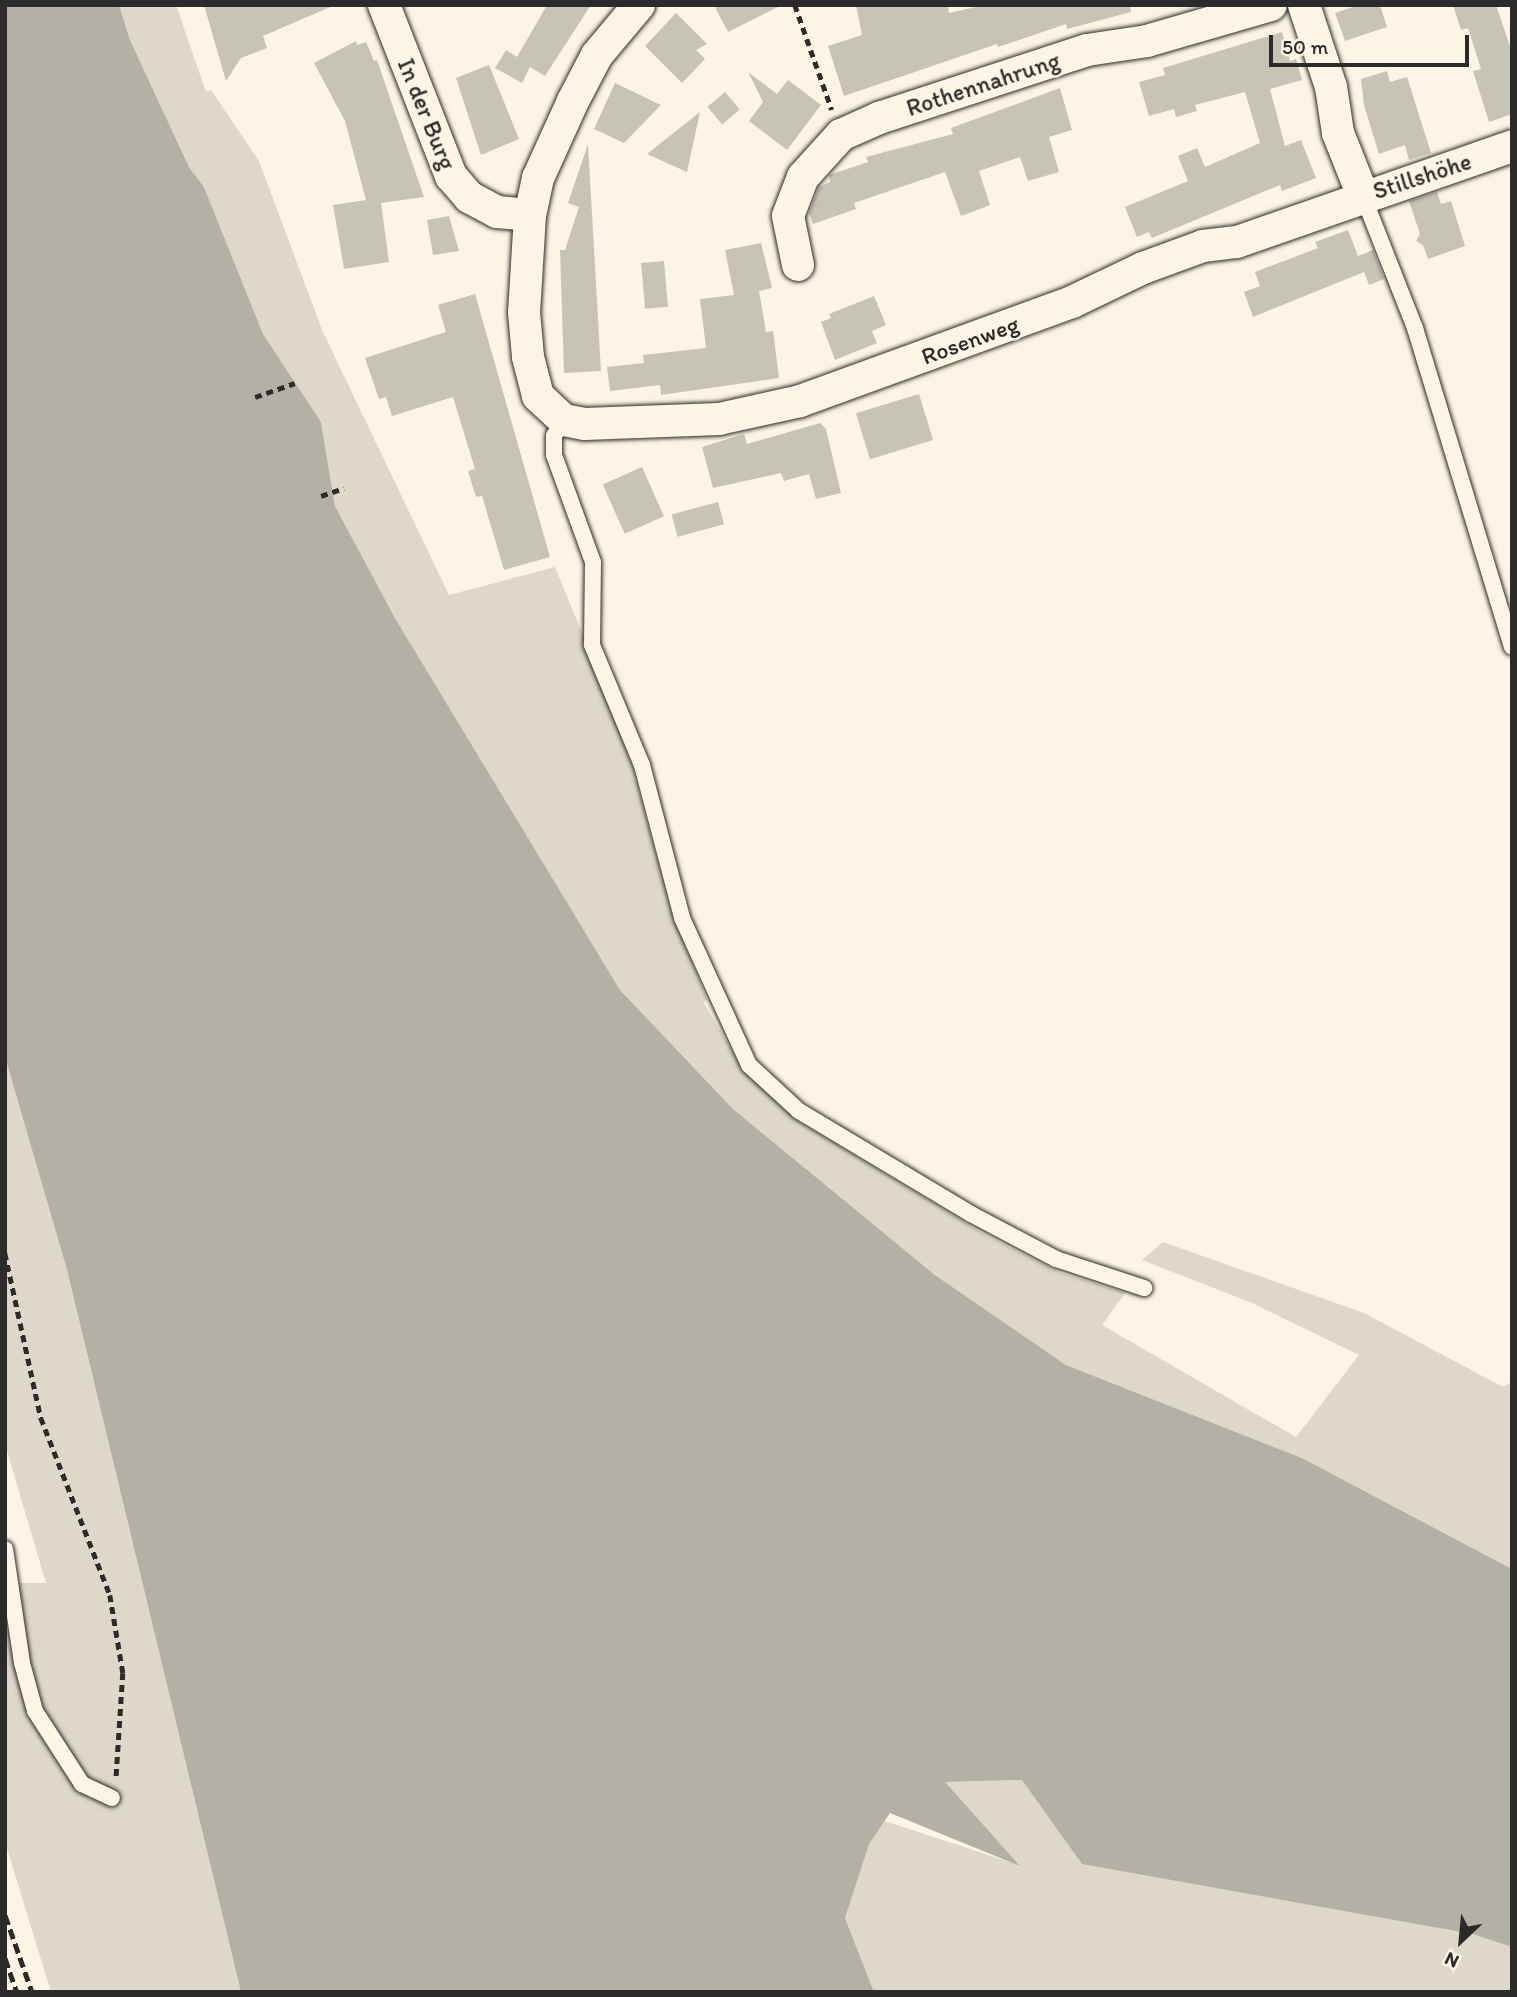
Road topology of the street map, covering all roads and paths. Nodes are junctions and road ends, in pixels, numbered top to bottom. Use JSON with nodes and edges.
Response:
{"nodes":[{"id":1,"x":384,"y":5,"type":"edge"},
{"id":2,"x":639,"y":5,"type":"edge"},
{"id":3,"x":795,"y":5,"type":"edge"},
{"id":4,"x":1271,"y":5,"type":"edge"},
{"id":5,"x":1304,"y":5,"type":"edge"},
{"id":6,"x":841,"y":135,"type":"junction"},
{"id":7,"x":1512,"y":146,"type":"edge"},
{"id":8,"x":1363,"y":196,"type":"junction"},
{"id":9,"x":530,"y":215,"type":"junction"},
{"id":10,"x":798,"y":265,"type":"dead end"},
{"id":11,"x":295,"y":383,"type":"dead end"},
{"id":12,"x":256,"y":397,"type":"dead end"},
{"id":13,"x":564,"y":420,"type":"junction"},
{"id":14,"x":344,"y":488,"type":"dead end"},
{"id":15,"x":321,"y":496,"type":"dead end"},
{"id":16,"x":1512,"y":647,"type":"edge"},
{"id":17,"x":5,"y":1253,"type":"edge"},
{"id":18,"x":1144,"y":1288,"type":"dead end"},
{"id":19,"x":5,"y":1549,"type":"edge"},
{"id":20,"x":112,"y":1798,"type":"joint"}],
"edges":[{"from":1,"to":9,"type":"street","name":"In der Burg"},
{"from":2,"to":9,"type":"street"},
{"from":3,"to":6,"type":"path"},
{"from":4,"to":6,"type":"street","name":"Rothennahrung"},
{"from":5,"to":8,"type":"street","name":"Stillshöhe"},
{"from":6,"to":10,"type":"street","name":"Rothennahrung"},
{"from":7,"to":8,"type":"street","name":"Stillshöhe"},
{"from":8,"to":13,"type":"street","name":"Rosenweg"},
{"from":8,"to":16,"type":"lane"},
{"from":9,"to":13,"type":"street"},
{"from":11,"to":12,"type":"path"},
{"from":13,"to":18,"type":"lane"},
{"from":14,"to":15,"type":"path"},
{"from":17,"to":20,"type":"path"},
{"from":19,"to":20,"type":"lane"}]}
